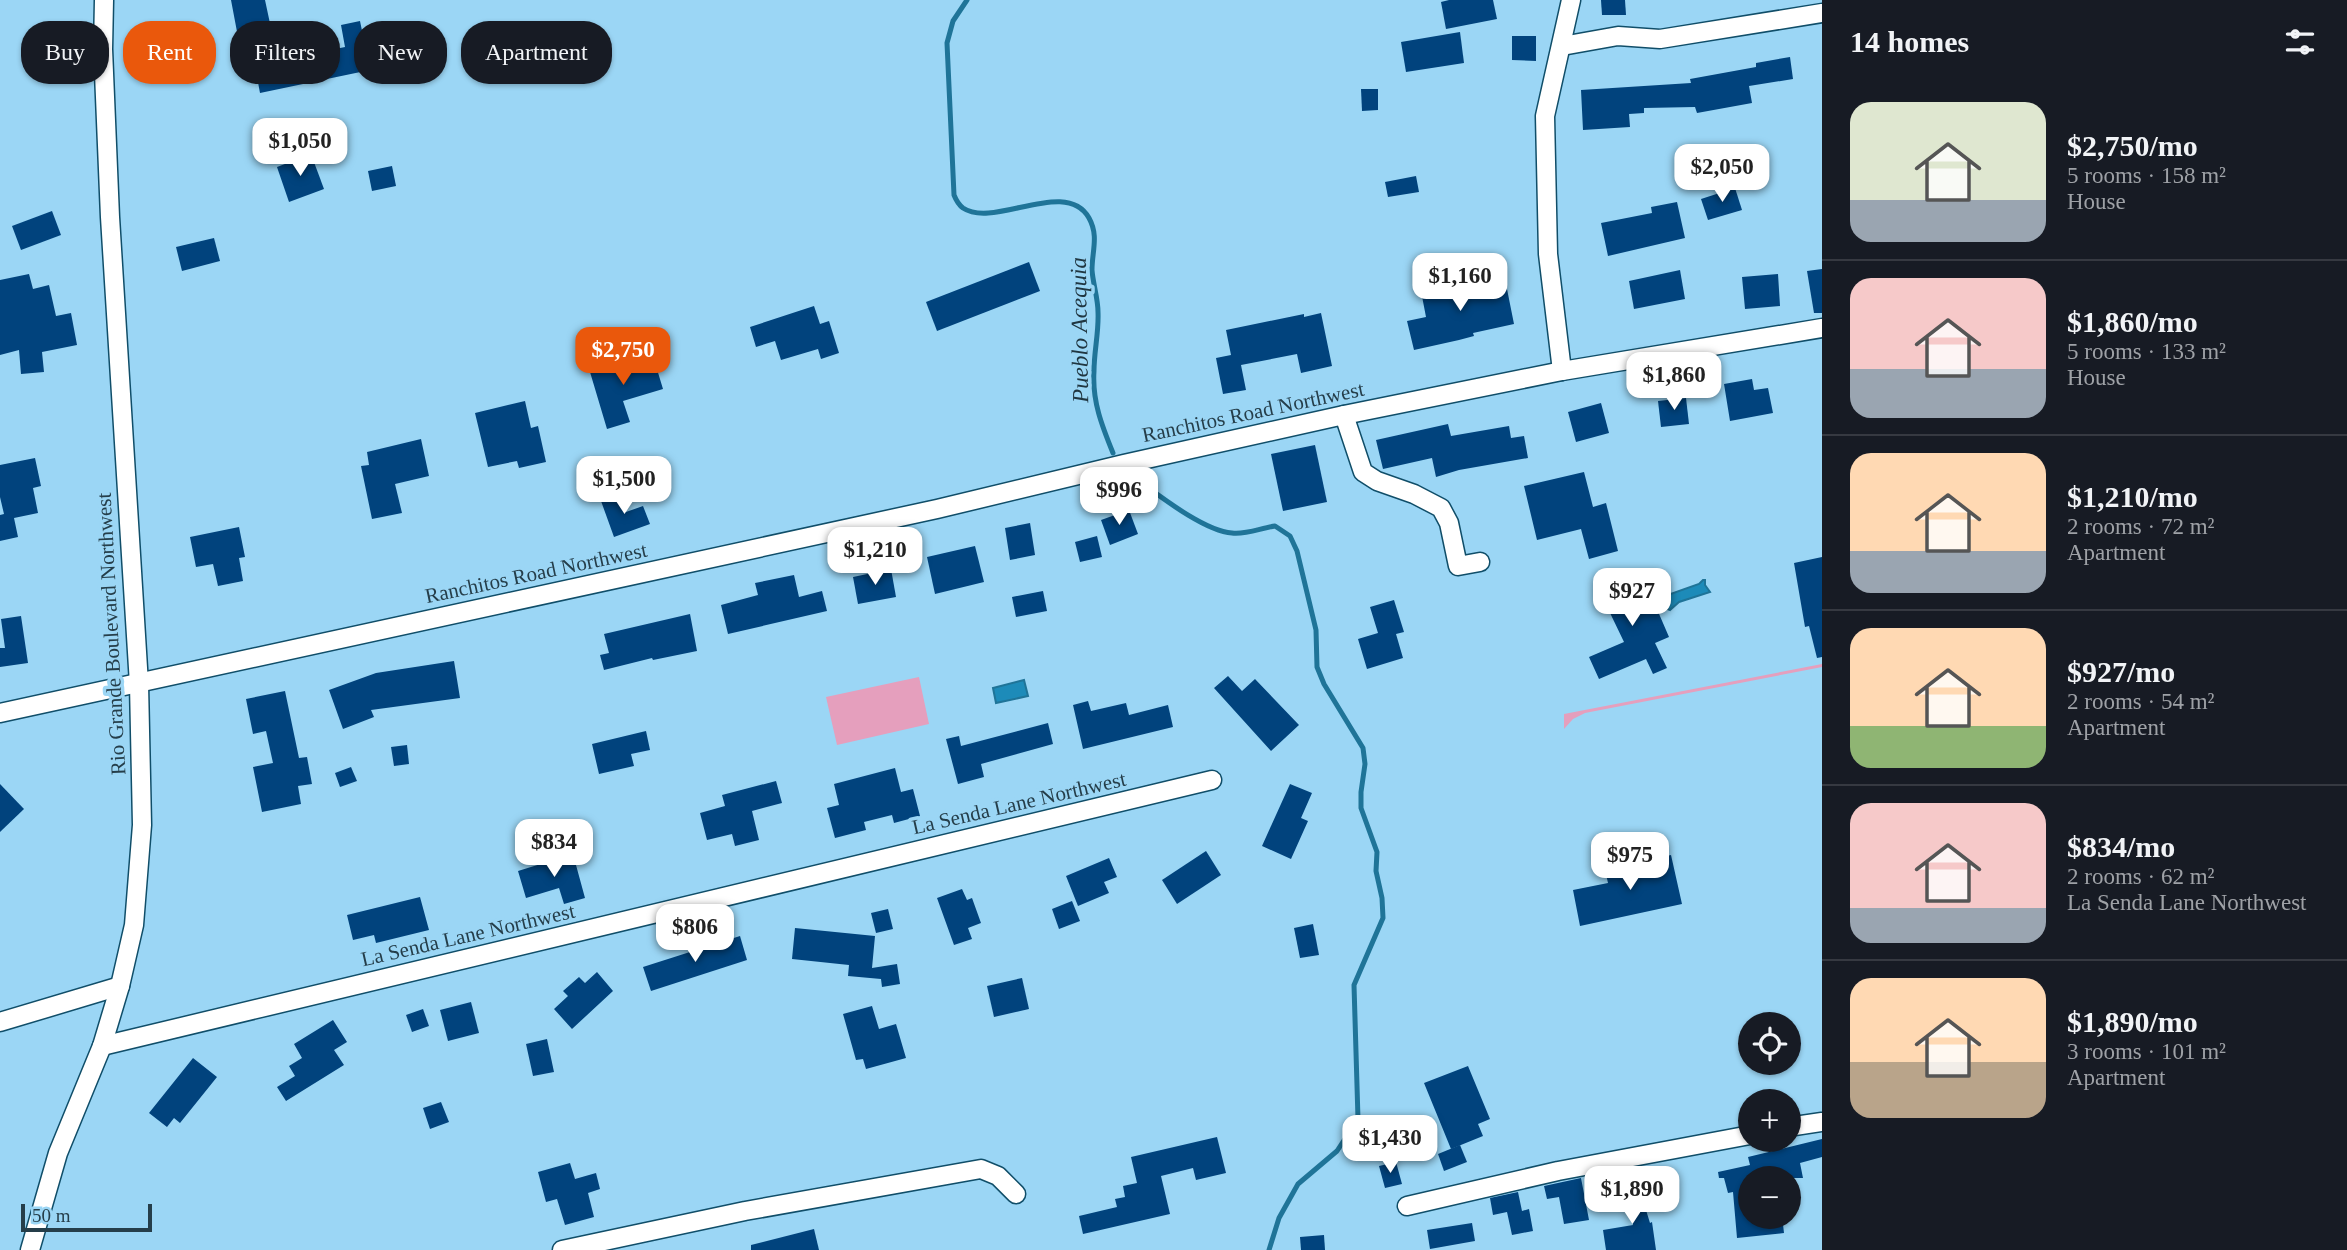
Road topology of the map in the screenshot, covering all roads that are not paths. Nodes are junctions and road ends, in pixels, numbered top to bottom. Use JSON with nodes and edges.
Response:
{"nodes":[{"id":1,"x":104,"y":0,"type":"edge"},
{"id":2,"x":1571,"y":0,"type":"edge"},
{"id":3,"x":1822,"y":13,"type":"edge"},
{"id":4,"x":1562,"y":46,"type":"junction"},
{"id":5,"x":1822,"y":328,"type":"edge"},
{"id":6,"x":1562,"y":371,"type":"junction"},
{"id":7,"x":1344,"y":415,"type":"junction"},
{"id":8,"x":1480,"y":562,"type":"dead end"},
{"id":9,"x":139,"y":684,"type":"junction"},
{"id":10,"x":0,"y":713,"type":"edge"},
{"id":11,"x":1212,"y":780,"type":"dead end"},
{"id":12,"x":120,"y":986,"type":"junction"},
{"id":13,"x":0,"y":1022,"type":"edge"},
{"id":14,"x":102,"y":1046,"type":"junction"},
{"id":15,"x":1822,"y":1122,"type":"edge"},
{"id":16,"x":1801,"y":1126,"type":"edge"},
{"id":17,"x":1738,"y":1137,"type":"edge"},
{"id":18,"x":1016,"y":1194,"type":"dead end"},
{"id":19,"x":1407,"y":1206,"type":"dead end"},
{"id":20,"x":30,"y":1250,"type":"edge"},
{"id":21,"x":562,"y":1250,"type":"edge"}],
"edges":[{"from":1,"to":9,"type":"street","name":"Rio Grande Boulevard Northwest"},
{"from":2,"to":4,"type":"street"},
{"from":3,"to":4,"type":"street"},
{"from":4,"to":6,"type":"street"},
{"from":5,"to":6,"type":"street","name":"Ranchitos Road Northwest"},
{"from":6,"to":7,"type":"street","name":"Ranchitos Road Northwest"},
{"from":7,"to":8,"type":"street"},
{"from":7,"to":9,"type":"street","name":"Ranchitos Road Northwest"},
{"from":9,"to":10,"type":"street","name":"Ranchitos Road Northwest"},
{"from":9,"to":12,"type":"street","name":"Rio Grande Boulevard Northwest"},
{"from":11,"to":14,"type":"street","name":"La Senda Lane Northwest"},
{"from":12,"to":13,"type":"street"},
{"from":12,"to":14,"type":"street","name":"Rio Grande Boulevard Northwest"},
{"from":14,"to":20,"type":"street","name":"Rio Grande Boulevard Northwest"},
{"from":15,"to":16,"type":"street"},
{"from":17,"to":19,"type":"street"},
{"from":18,"to":21,"type":"street"}]}
